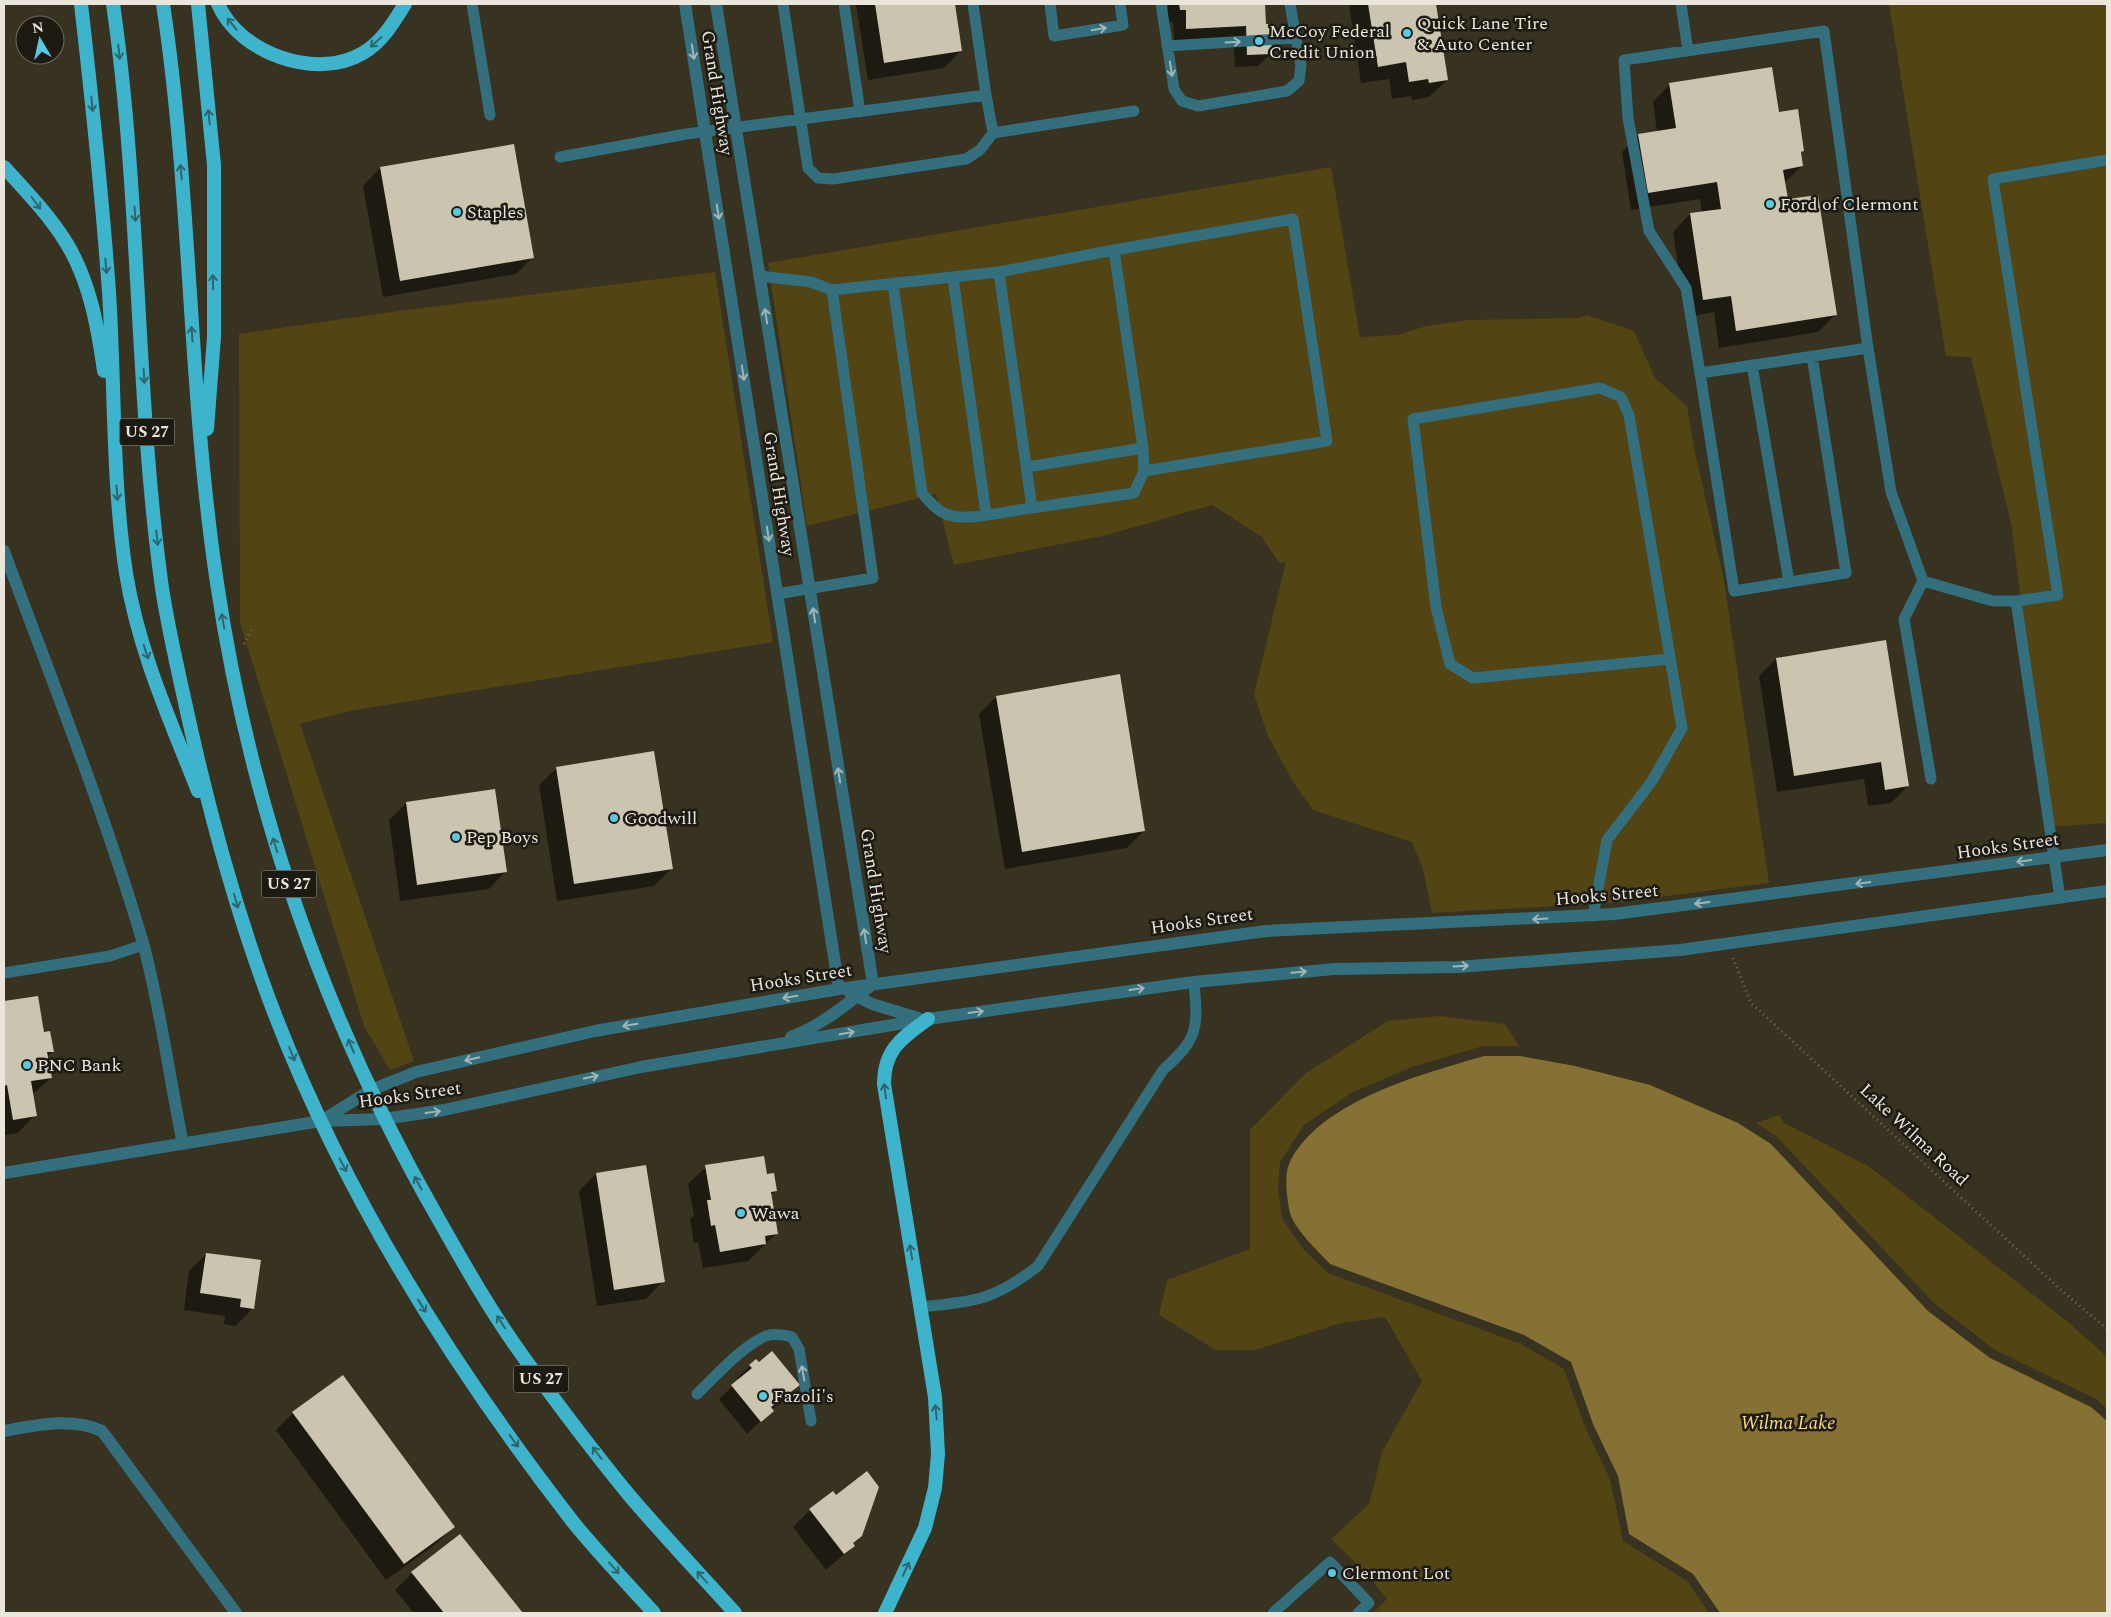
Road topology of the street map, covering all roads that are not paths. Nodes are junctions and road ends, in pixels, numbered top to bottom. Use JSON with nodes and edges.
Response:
{"nodes":[{"id":1,"x":81,"y":4,"type":"edge"},
{"id":2,"x":113,"y":4,"type":"edge"},
{"id":3,"x":163,"y":4,"type":"edge"},
{"id":4,"x":198,"y":4,"type":"edge"},
{"id":5,"x":218,"y":4,"type":"edge"},
{"id":6,"x":405,"y":4,"type":"edge"},
{"id":7,"x":472,"y":4,"type":"edge"},
{"id":8,"x":686,"y":4,"type":"edge"},
{"id":9,"x":716,"y":4,"type":"edge"},
{"id":10,"x":783,"y":4,"type":"edge"},
{"id":11,"x":844,"y":4,"type":"edge"},
{"id":12,"x":972,"y":4,"type":"edge"},
{"id":13,"x":1050,"y":4,"type":"edge"},
{"id":14,"x":1120,"y":4,"type":"edge"},
{"id":15,"x":1161,"y":4,"type":"edge"},
{"id":16,"x":1290,"y":4,"type":"edge"},
{"id":17,"x":1681,"y":4,"type":"edge"},
{"id":18,"x":1296,"y":38,"type":"junction"},
{"id":19,"x":1167,"y":46,"type":"junction"},
{"id":20,"x":1688,"y":51,"type":"junction"},
{"id":21,"x":986,"y":95,"type":"junction"},
{"id":22,"x":1134,"y":111,"type":"dead end"},
{"id":23,"x":860,"y":112,"type":"junction"},
{"id":24,"x":490,"y":115,"type":"dead end"},
{"id":25,"x":800,"y":120,"type":"junction"},
{"id":26,"x":736,"y":127,"type":"junction"},
{"id":27,"x":705,"y":131,"type":"junction"},
{"id":28,"x":993,"y":133,"type":"junction"},
{"id":29,"x":560,"y":156,"type":"dead end"},
{"id":30,"x":2107,"y":160,"type":"edge"},
{"id":31,"x":4,"y":167,"type":"edge"},
{"id":32,"x":1114,"y":250,"type":"junction"},
{"id":33,"x":999,"y":272,"type":"junction"},
{"id":34,"x":759,"y":276,"type":"junction"},
{"id":35,"x":953,"y":278,"type":"junction"},
{"id":36,"x":893,"y":284,"type":"junction"},
{"id":37,"x":832,"y":290,"type":"junction"},
{"id":38,"x":1868,"y":348,"type":"junction"},
{"id":39,"x":1812,"y":356,"type":"junction"},
{"id":40,"x":1752,"y":365,"type":"junction"},
{"id":41,"x":1700,"y":373,"type":"junction"},
{"id":42,"x":114,"y":444,"type":"junction"},
{"id":43,"x":1143,"y":448,"type":"junction"},
{"id":44,"x":1027,"y":467,"type":"junction"},
{"id":45,"x":1144,"y":471,"type":"junction"},
{"id":46,"x":204,"y":488,"type":"junction"},
{"id":47,"x":1032,"y":508,"type":"junction"},
{"id":48,"x":986,"y":514,"type":"junction"},
{"id":49,"x":4,"y":551,"type":"edge"},
{"id":50,"x":1924,"y":581,"type":"junction"},
{"id":51,"x":1788,"y":582,"type":"junction"},
{"id":52,"x":810,"y":589,"type":"junction"},
{"id":53,"x":777,"y":594,"type":"junction"},
{"id":54,"x":2016,"y":601,"type":"junction"},
{"id":55,"x":1670,"y":659,"type":"junction"},
{"id":56,"x":1931,"y":779,"type":"dead end"},
{"id":57,"x":2107,"y":850,"type":"edge"},
{"id":58,"x":223,"y":855,"type":"junction"},
{"id":59,"x":2054,"y":857,"type":"junction"},
{"id":60,"x":2107,"y":891,"type":"edge"},
{"id":61,"x":2060,"y":898,"type":"junction"},
{"id":62,"x":1593,"y":916,"type":"junction"},
{"id":63,"x":143,"y":945,"type":"junction"},
{"id":64,"x":4,"y":973,"type":"edge"},
{"id":65,"x":1194,"y":982,"type":"junction"},
{"id":66,"x":873,"y":984,"type":"junction"},
{"id":67,"x":838,"y":989,"type":"junction"},
{"id":68,"x":858,"y":996,"type":"junction"},
{"id":69,"x":928,"y":1019,"type":"junction"},
{"id":70,"x":764,"y":1047,"type":"junction"},
{"id":71,"x":371,"y":1090,"type":"junction"},
{"id":72,"x":384,"y":1119,"type":"junction"},
{"id":73,"x":321,"y":1121,"type":"junction"},
{"id":74,"x":183,"y":1144,"type":"junction"},
{"id":75,"x":4,"y":1173,"type":"edge"},
{"id":76,"x":920,"y":1307,"type":"junction"},
{"id":77,"x":697,"y":1394,"type":"dead end"},
{"id":78,"x":811,"y":1421,"type":"dead end"},
{"id":79,"x":4,"y":1430,"type":"edge"},
{"id":80,"x":236,"y":1613,"type":"edge"},
{"id":81,"x":654,"y":1613,"type":"edge"},
{"id":82,"x":735,"y":1613,"type":"edge"},
{"id":83,"x":885,"y":1613,"type":"edge"},
{"id":84,"x":1273,"y":1613,"type":"edge"},
{"id":85,"x":1358,"y":1613,"type":"edge"}],
"edges":[{"from":1,"to":42,"type":"highway","one_way":true},
{"from":2,"to":58,"type":"highway","number":"US 27","one_way":true},
{"from":46,"to":3,"type":"highway","number":"US 27","one_way":true},
{"from":46,"to":4,"type":"highway","one_way":true},
{"from":6,"to":5,"type":"highway","one_way":true},
{"from":7,"to":24,"type":"lane"},
{"from":8,"to":27,"type":"street","name":"Grand Highway","one_way":true},
{"from":9,"to":26,"type":"street","name":"Grand Highway"},
{"from":10,"to":25,"type":"lane"},
{"from":11,"to":23,"type":"lane"},
{"from":12,"to":21,"type":"lane"},
{"from":13,"to":14,"type":"lane","one_way":true},
{"from":15,"to":19,"type":"lane"},
{"from":16,"to":18,"type":"lane"},
{"from":17,"to":20,"type":"lane"},
{"from":19,"to":18,"type":"lane","one_way":true},
{"from":19,"to":18,"type":"lane","one_way":true},
{"from":20,"to":38,"type":"lane"},
{"from":20,"to":41,"type":"lane"},
{"from":21,"to":23,"type":"lane"},
{"from":21,"to":28,"type":"lane"},
{"from":22,"to":28,"type":"lane"},
{"from":23,"to":25,"type":"lane"},
{"from":25,"to":26,"type":"lane"},
{"from":25,"to":28,"type":"lane"},
{"from":26,"to":27,"type":"lane"},
{"from":26,"to":34,"type":"street","name":"Grand Highway"},
{"from":27,"to":29,"type":"lane"},
{"from":27,"to":53,"type":"street","name":"Grand Highway","one_way":true},
{"from":30,"to":54,"type":"lane"},
{"from":31,"to":42,"type":"highway","one_way":true},
{"from":32,"to":33,"type":"lane"},
{"from":32,"to":43,"type":"lane"},
{"from":32,"to":45,"type":"lane"},
{"from":33,"to":35,"type":"lane"},
{"from":33,"to":44,"type":"lane"},
{"from":34,"to":37,"type":"lane"},
{"from":52,"to":34,"type":"street","name":"Grand Highway","one_way":true},
{"from":35,"to":36,"type":"lane"},
{"from":35,"to":48,"type":"lane"},
{"from":36,"to":37,"type":"lane"},
{"from":36,"to":48,"type":"lane"},
{"from":37,"to":52,"type":"lane"},
{"from":38,"to":39,"type":"lane"},
{"from":38,"to":50,"type":"lane"},
{"from":39,"to":40,"type":"lane"},
{"from":39,"to":51,"type":"lane"},
{"from":40,"to":41,"type":"lane"},
{"from":40,"to":51,"type":"lane"},
{"from":41,"to":51,"type":"lane"},
{"from":42,"to":58,"type":"highway","one_way":true},
{"from":43,"to":44,"type":"lane"},
{"from":43,"to":45,"type":"lane"},
{"from":44,"to":47,"type":"lane"},
{"from":45,"to":47,"type":"lane"},
{"from":71,"to":46,"type":"highway","number":"US 27","one_way":true},
{"from":47,"to":48,"type":"lane"},
{"from":49,"to":63,"type":"street"},
{"from":50,"to":54,"type":"lane"},
{"from":50,"to":56,"type":"lane"},
{"from":52,"to":53,"type":"lane"},
{"from":66,"to":52,"type":"street","name":"Grand Highway","one_way":true},
{"from":53,"to":67,"type":"street","name":"Grand Highway"},
{"from":54,"to":59,"type":"lane"},
{"from":55,"to":55,"type":"lane"},
{"from":55,"to":62,"type":"lane"},
{"from":57,"to":59,"type":"street","name":"Hooks Street"},
{"from":58,"to":73,"type":"highway","number":"US 27","one_way":true},
{"from":59,"to":61,"type":"lane"},
{"from":59,"to":62,"type":"street","name":"Hooks Street","one_way":true},
{"from":60,"to":61,"type":"street","name":"Hooks Street"},
{"from":65,"to":61,"type":"street","name":"Hooks Street","one_way":true},
{"from":62,"to":66,"type":"street","name":"Hooks Street","one_way":true},
{"from":63,"to":64,"type":"lane"},
{"from":63,"to":74,"type":"street"},
{"from":69,"to":65,"type":"street","name":"Hooks Street","one_way":true},
{"from":65,"to":76,"type":"lane"},
{"from":66,"to":67,"type":"street","name":"Hooks Street"},
{"from":66,"to":68,"type":"street"},
{"from":67,"to":68,"type":"street"},
{"from":67,"to":71,"type":"street","name":"Hooks Street","one_way":true},
{"from":68,"to":69,"type":"street"},
{"from":68,"to":70,"type":"street"},
{"from":70,"to":69,"type":"street","name":"Hooks Street","one_way":true},
{"from":76,"to":69,"type":"highway","one_way":true},
{"from":72,"to":70,"type":"street","name":"Hooks Street","one_way":true},
{"from":71,"to":72,"type":"highway","number":"US 27"},
{"from":71,"to":73,"type":"street","name":"Hooks Street"},
{"from":72,"to":73,"type":"street","name":"Hooks Street"},
{"from":82,"to":72,"type":"highway","number":"US 27","one_way":true},
{"from":73,"to":74,"type":"street","name":"Hooks Street"},
{"from":73,"to":81,"type":"highway","number":"US 27","one_way":true},
{"from":74,"to":75,"type":"street","name":"Hooks Street"},
{"from":83,"to":76,"type":"highway","one_way":true},
{"from":78,"to":77,"type":"lane","one_way":true},
{"from":79,"to":80,"type":"street"},
{"from":84,"to":85,"type":"lane"}]}
